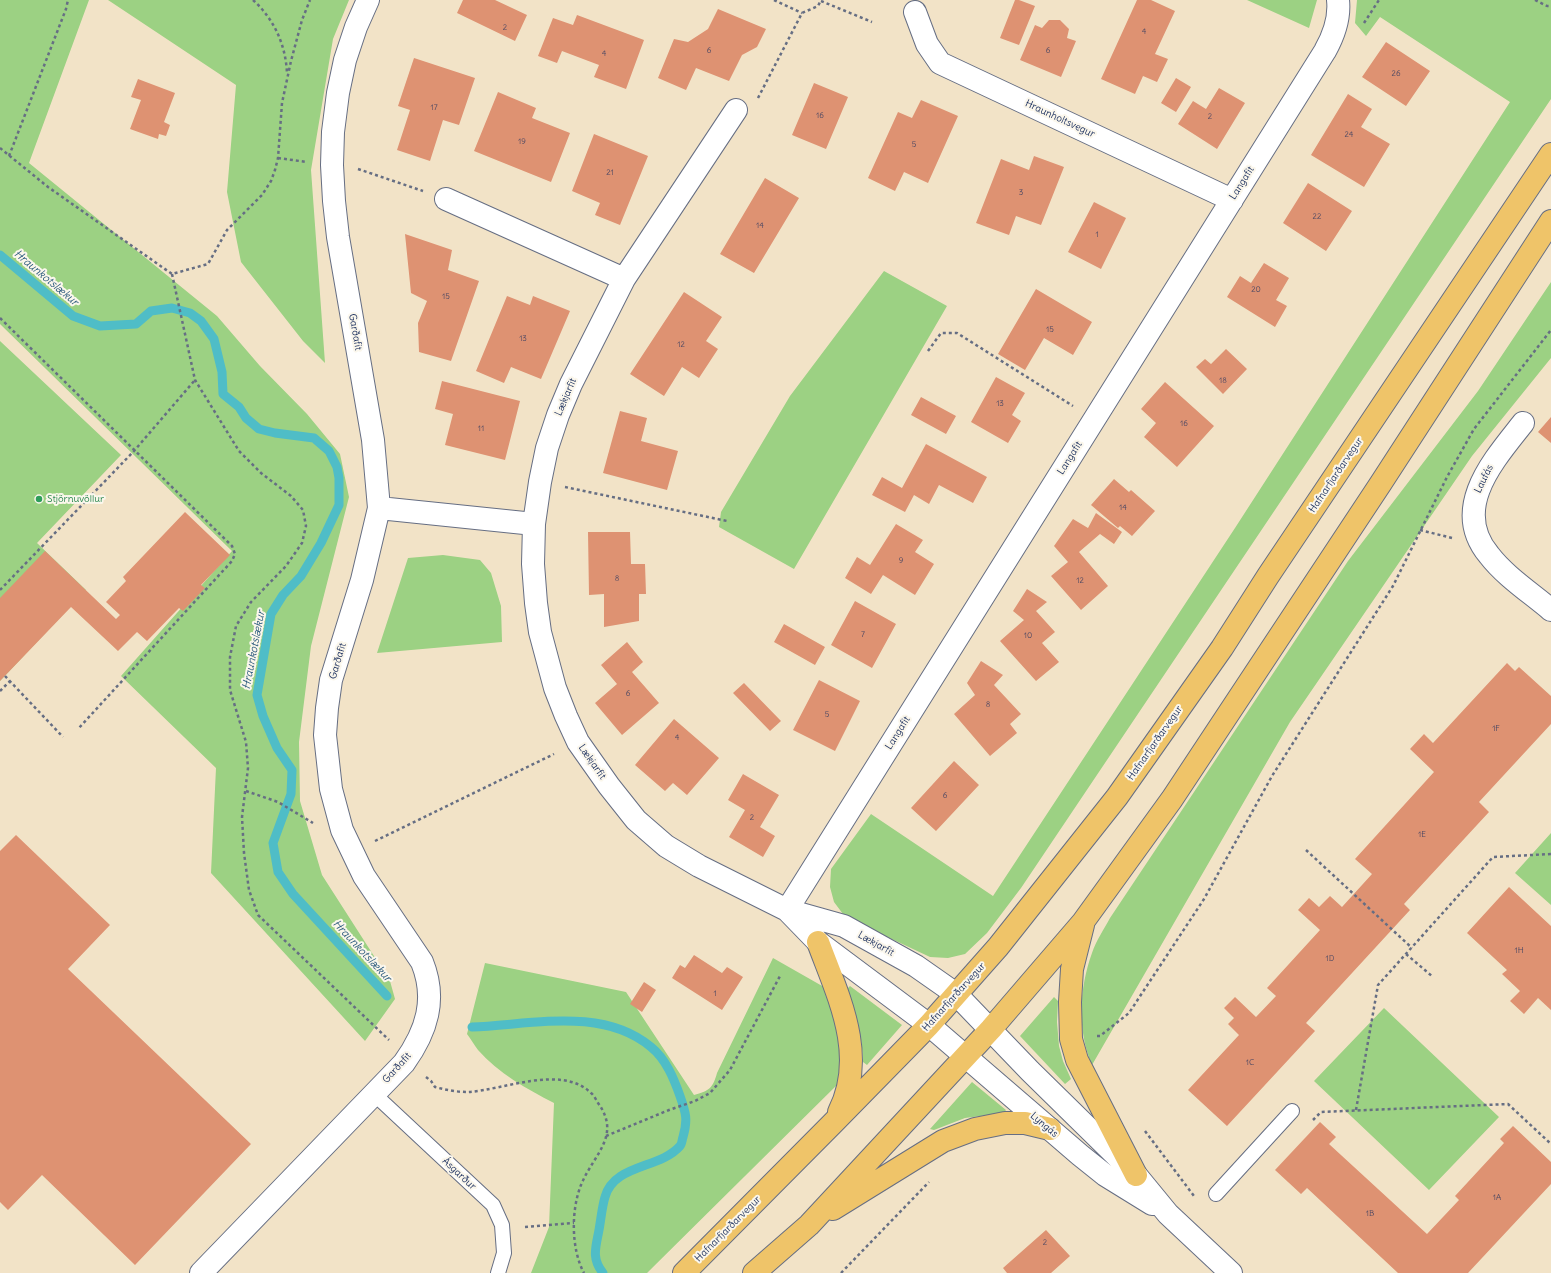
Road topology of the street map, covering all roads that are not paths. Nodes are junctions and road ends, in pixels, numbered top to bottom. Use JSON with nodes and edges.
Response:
{"nodes":[{"id":1,"x":368,"y":0,"type":"edge"},
{"id":2,"x":1338,"y":0,"type":"edge"},
{"id":3,"x":915,"y":12,"type":"dead end"},
{"id":4,"x":736,"y":110,"type":"road end"},
{"id":5,"x":1551,"y":154,"type":"edge"},
{"id":6,"x":446,"y":199,"type":"road end"},
{"id":7,"x":1232,"y":200,"type":"junction"},
{"id":8,"x":1551,"y":221,"type":"edge"},
{"id":9,"x":624,"y":279,"type":"junction"},
{"id":10,"x":1523,"y":423,"type":"dead end"},
{"id":11,"x":379,"y":508,"type":"junction"},
{"id":12,"x":534,"y":524,"type":"junction"},
{"id":13,"x":1551,"y":610,"type":"edge"},
{"id":14,"x":787,"y":910,"type":"junction"},
{"id":15,"x":1083,"y":922,"type":"junction"},
{"id":16,"x":818,"y":942,"type":"junction"},
{"id":17,"x":956,"y":994,"type":"junction"},
{"id":18,"x":928,"y":1025,"type":"junction"},
{"id":19,"x":990,"y":1028,"type":"junction"},
{"id":20,"x":965,"y":1056,"type":"junction"},
{"id":21,"x":373,"y":1094,"type":"junction"},
{"id":22,"x":1292,"y":1111,"type":"dead end"},
{"id":23,"x":834,"y":1122,"type":"junction"},
{"id":24,"x":1050,"y":1129,"type":"junction"},
{"id":25,"x":1136,"y":1175,"type":"junction"},
{"id":26,"x":1216,"y":1194,"type":"dead end"},
{"id":27,"x":1168,"y":1214,"type":"junction"},
{"id":28,"x":808,"y":1225,"type":"junction"},
{"id":29,"x":201,"y":1273,"type":"edge"},
{"id":30,"x":498,"y":1273,"type":"edge"},
{"id":31,"x":684,"y":1273,"type":"edge"},
{"id":32,"x":754,"y":1273,"type":"edge"},
{"id":33,"x":1232,"y":1273,"type":"edge"}],
"edges":[{"from":1,"to":11,"type":"street","name":"Garðafit"},
{"from":2,"to":7,"type":"street","name":"Langafit"},
{"from":3,"to":7,"type":"street","name":"Hraunholtsvegur"},
{"from":4,"to":9,"type":"street","name":"Lækjarfit"},
{"from":5,"to":17,"type":"main road","name":"Hafnarfjarðarvegur"},
{"from":6,"to":9,"type":"street"},
{"from":7,"to":14,"type":"street","name":"Langafit"},
{"from":8,"to":15,"type":"main road"},
{"from":9,"to":12,"type":"street","name":"Lækjarfit"},
{"from":10,"to":13,"type":"street","name":"Laufás"},
{"from":11,"to":12,"type":"street"},
{"from":11,"to":21,"type":"street","name":"Garðafit"},
{"from":12,"to":14,"type":"street","name":"Lækjarfit"},
{"from":14,"to":16,"type":"street","name":"Lækjarfit"},
{"from":14,"to":17,"type":"street","name":"Lækjarfit"},
{"from":15,"to":19,"type":"main road"},
{"from":15,"to":25,"type":"main road"},
{"from":16,"to":18,"type":"street","name":"Lækjarfit"},
{"from":16,"to":23,"type":"main road"},
{"from":17,"to":18,"type":"main road","name":"Hafnarfjarðarvegur"},
{"from":17,"to":19,"type":"street","name":"Lyngás"},
{"from":18,"to":20,"type":"street","name":"Lyngás"},
{"from":18,"to":23,"type":"main road","name":"Hafnarfjarðarvegur"},
{"from":19,"to":20,"type":"main road"},
{"from":19,"to":25,"type":"street","name":"Lyngás"},
{"from":20,"to":24,"type":"street","name":"Lyngás"},
{"from":20,"to":28,"type":"main road"},
{"from":21,"to":29,"type":"street","name":"Garðafit"},
{"from":21,"to":30,"type":"lane","name":"Ásgarður"},
{"from":22,"to":26,"type":"lane"},
{"from":23,"to":31,"type":"main road","name":"Hafnarfjarðarvegur"},
{"from":24,"to":27,"type":"street","name":"Lyngás"},
{"from":24,"to":28,"type":"main road"},
{"from":25,"to":27,"type":"street","name":"Lyngás"},
{"from":27,"to":33,"type":"street","name":"Lyngás"},
{"from":28,"to":32,"type":"main road"}]}
